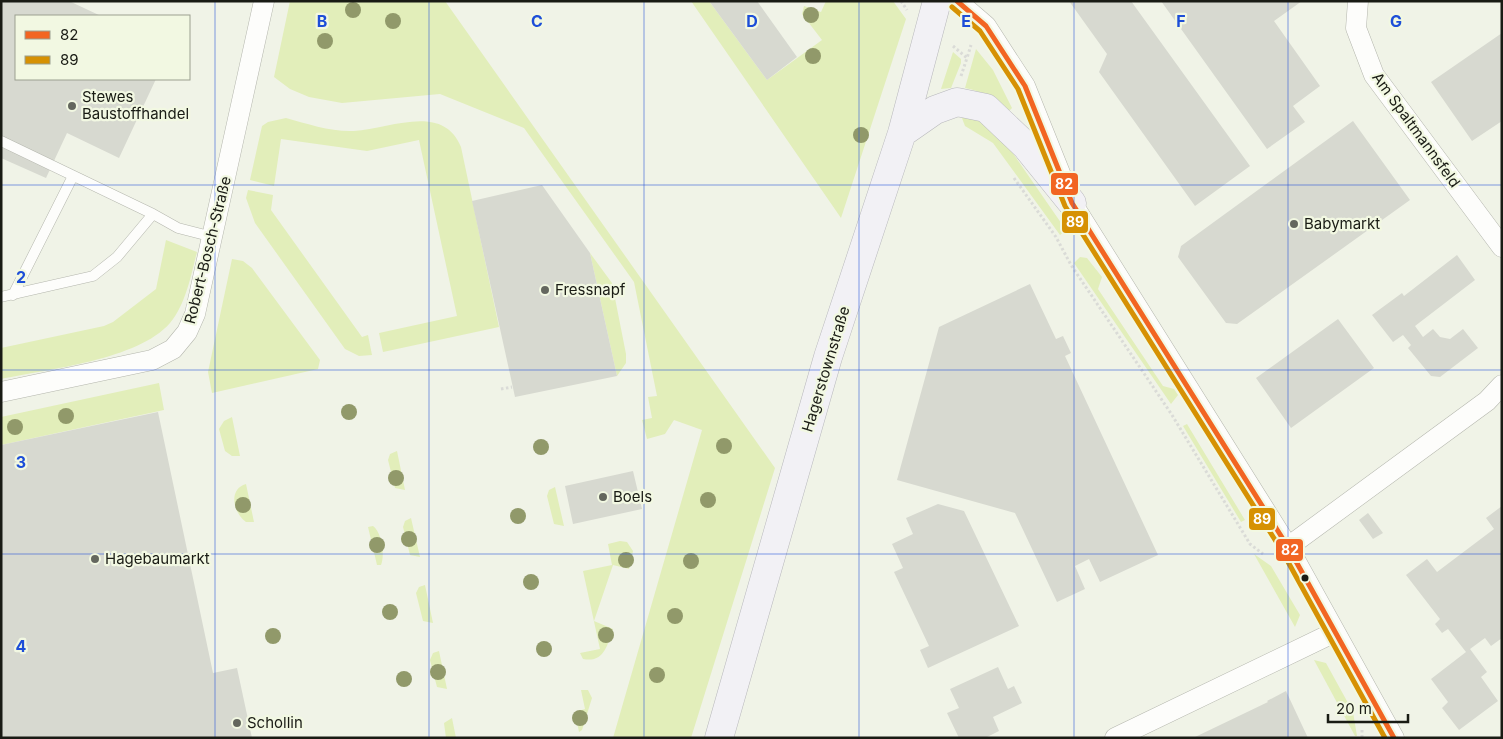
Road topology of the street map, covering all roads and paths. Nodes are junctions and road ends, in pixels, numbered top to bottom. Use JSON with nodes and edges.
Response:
{"nodes":[{"id":1,"x":264,"y":1,"type":"edge"},
{"id":2,"x":901,"y":1,"type":"edge"},
{"id":3,"x":937,"y":1,"type":"edge"},
{"id":4,"x":957,"y":1,"type":"edge"},
{"id":5,"x":1358,"y":1,"type":"edge"},
{"id":6,"x":909,"y":11,"type":"dead end"},
{"id":7,"x":902,"y":133,"type":"junction"},
{"id":8,"x":1,"y":141,"type":"edge"},
{"id":9,"x":73,"y":176,"type":"junction"},
{"id":10,"x":1013,"y":177,"type":"dead end"},
{"id":11,"x":1072,"y":203,"type":"junction"},
{"id":12,"x":153,"y":214,"type":"junction"},
{"id":13,"x":213,"y":237,"type":"junction"},
{"id":14,"x":1502,"y":247,"type":"edge"},
{"id":15,"x":13,"y":295,"type":"junction"},
{"id":16,"x":1,"y":297,"type":"edge"},
{"id":17,"x":1502,"y":385,"type":"edge"},
{"id":18,"x":512,"y":386,"type":"dead end"},
{"id":19,"x":501,"y":389,"type":"dead end"},
{"id":20,"x":1,"y":392,"type":"edge"},
{"id":21,"x":1288,"y":547,"type":"junction"},
{"id":22,"x":1269,"y":560,"type":"dead end"},
{"id":23,"x":1335,"y":632,"type":"junction"},
{"id":24,"x":1360,"y":725,"type":"dead end"},
{"id":25,"x":719,"y":738,"type":"edge"},
{"id":26,"x":1115,"y":738,"type":"edge"},
{"id":27,"x":1362,"y":738,"type":"edge"},
{"id":28,"x":1394,"y":738,"type":"edge"}],
"edges":[{"from":1,"to":13,"type":"street","name":"Robert-Bosch-Straße"},
{"from":2,"to":6,"type":"path"},
{"from":3,"to":7,"type":"main road","name":"Hagerstownstraße"},
{"from":4,"to":11,"type":"street"},
{"from":5,"to":14,"type":"street","name":"Am Spaltmannsfeld"},
{"from":7,"to":11,"type":"main road"},
{"from":7,"to":25,"type":"main road","name":"Hagerstownstraße"},
{"from":8,"to":9,"type":"lane"},
{"from":9,"to":12,"type":"lane"},
{"from":9,"to":15,"type":"lane"},
{"from":10,"to":22,"type":"path"},
{"from":11,"to":21,"type":"street"},
{"from":12,"to":13,"type":"lane"},
{"from":12,"to":15,"type":"lane"},
{"from":13,"to":20,"type":"street","name":"Robert-Bosch-Straße"},
{"from":15,"to":16,"type":"lane"},
{"from":17,"to":21,"type":"street"},
{"from":18,"to":19,"type":"path"},
{"from":21,"to":23,"type":"street"},
{"from":23,"to":26,"type":"street"},
{"from":23,"to":28,"type":"street"},
{"from":24,"to":27,"type":"path"}]}
